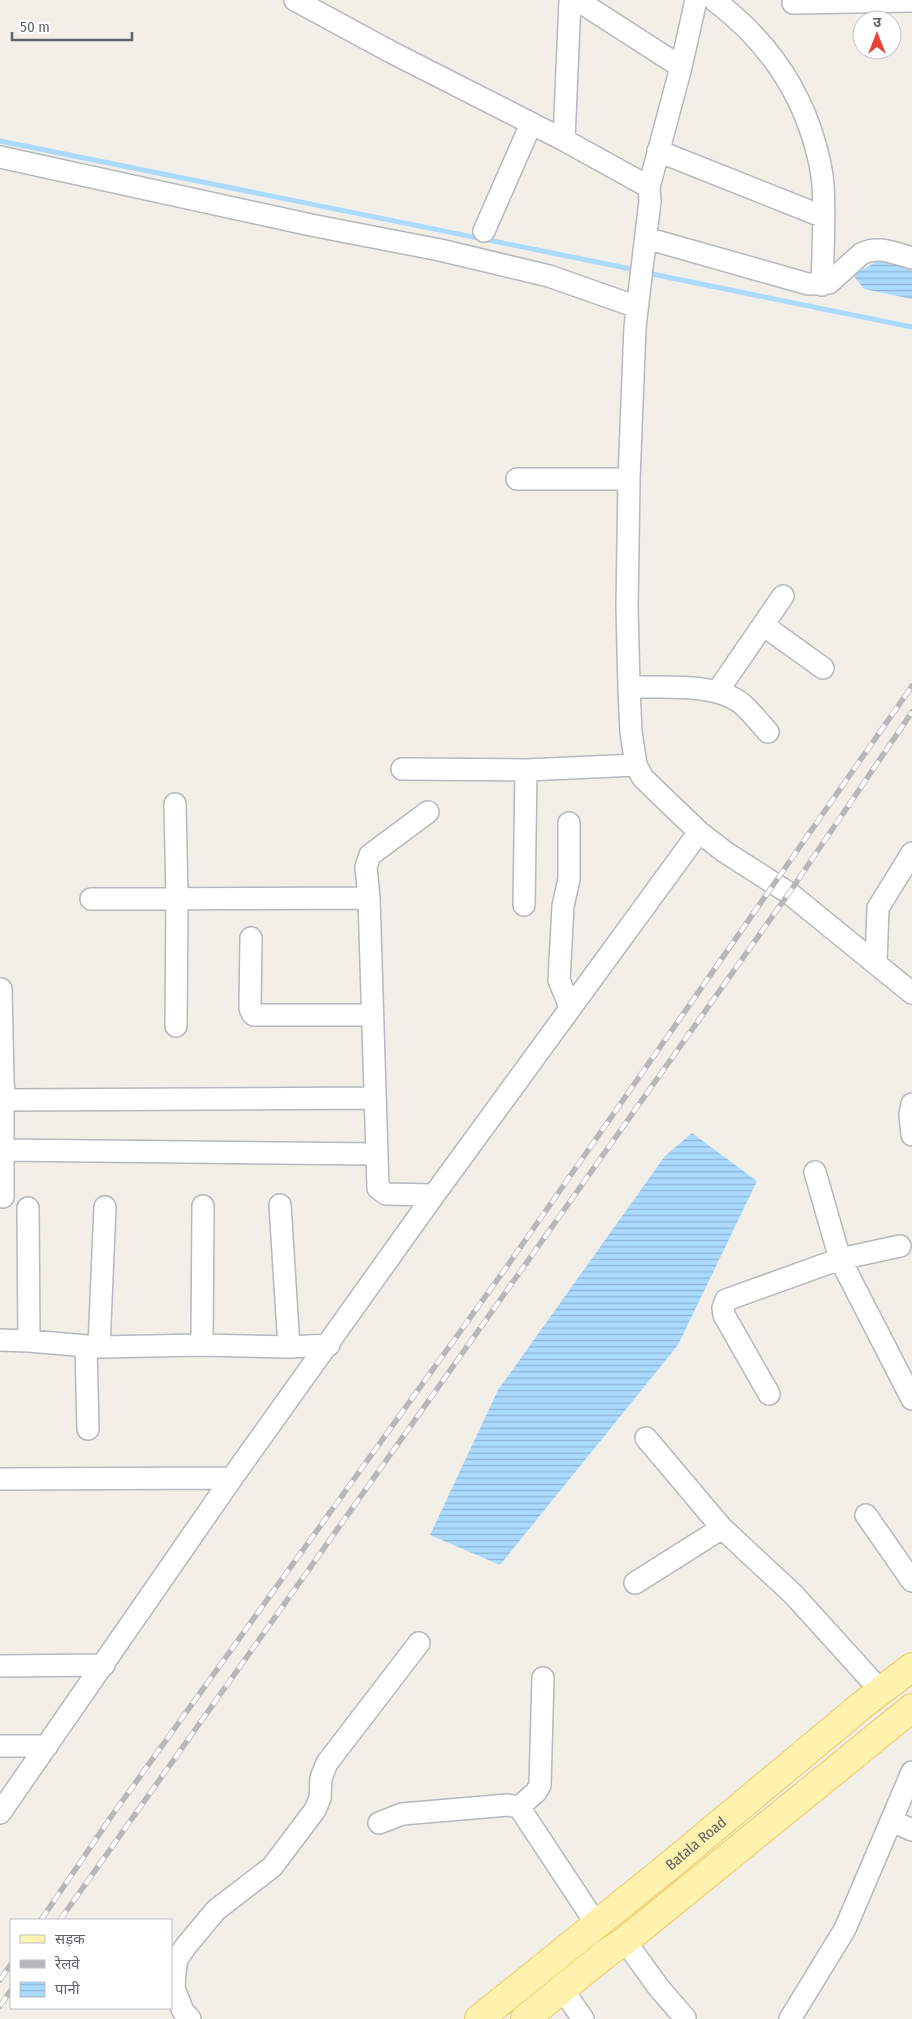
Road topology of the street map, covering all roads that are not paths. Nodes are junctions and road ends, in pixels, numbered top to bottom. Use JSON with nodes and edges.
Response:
{"nodes":[{"id":1,"x":294,"y":0,"type":"edge"},
{"id":2,"x":570,"y":0,"type":"edge"},
{"id":3,"x":577,"y":0,"type":"edge"},
{"id":4,"x":696,"y":0,"type":"edge"},
{"id":5,"x":714,"y":0,"type":"edge"},
{"id":6,"x":828,"y":1,"type":"edge"},
{"id":7,"x":906,"y":1,"type":"edge"},
{"id":8,"x":793,"y":3,"type":"dead end"},
{"id":9,"x":681,"y":67,"type":"junction"},
{"id":10,"x":531,"y":124,"type":"junction"},
{"id":11,"x":564,"y":140,"type":"junction"},
{"id":12,"x":658,"y":151,"type":"junction"},
{"id":13,"x":0,"y":157,"type":"edge"},
{"id":14,"x":649,"y":187,"type":"junction"},
{"id":15,"x":824,"y":217,"type":"junction"},
{"id":16,"x":484,"y":231,"type":"dead end"},
{"id":17,"x":646,"y":238,"type":"junction"},
{"id":18,"x":912,"y":258,"type":"edge"},
{"id":19,"x":822,"y":285,"type":"junction"},
{"id":20,"x":639,"y":288,"type":"junction"},
{"id":21,"x":517,"y":478,"type":"dead end"},
{"id":22,"x":629,"y":479,"type":"junction"},
{"id":23,"x":783,"y":596,"type":"dead end"},
{"id":24,"x":763,"y":625,"type":"junction"},
{"id":25,"x":823,"y":668,"type":"dead end"},
{"id":26,"x":629,"y":687,"type":"junction"},
{"id":27,"x":717,"y":692,"type":"junction"},
{"id":28,"x":768,"y":732,"type":"dead end"},
{"id":29,"x":636,"y":765,"type":"junction"},
{"id":30,"x":402,"y":769,"type":"dead end"},
{"id":31,"x":526,"y":770,"type":"junction"},
{"id":32,"x":175,"y":804,"type":"dead end"},
{"id":33,"x":428,"y":812,"type":"dead end"},
{"id":34,"x":569,"y":822,"type":"dead end"},
{"id":35,"x":699,"y":832,"type":"junction"},
{"id":36,"x":912,"y":853,"type":"edge"},
{"id":37,"x":91,"y":898,"type":"dead end"},
{"id":38,"x":177,"y":898,"type":"junction"},
{"id":39,"x":369,"y":898,"type":"junction"},
{"id":40,"x":524,"y":905,"type":"dead end"},
{"id":41,"x":251,"y":938,"type":"dead end"},
{"id":42,"x":876,"y":963,"type":"junction"},
{"id":43,"x":1,"y":989,"type":"dead end"},
{"id":44,"x":912,"y":993,"type":"edge"},
{"id":45,"x":570,"y":1008,"type":"junction"},
{"id":46,"x":372,"y":1015,"type":"junction"},
{"id":47,"x":176,"y":1026,"type":"dead end"},
{"id":48,"x":374,"y":1098,"type":"junction"},
{"id":49,"x":5,"y":1102,"type":"junction"},
{"id":50,"x":912,"y":1104,"type":"edge"},
{"id":51,"x":912,"y":1135,"type":"edge"},
{"id":52,"x":2,"y":1150,"type":"junction"},
{"id":53,"x":376,"y":1154,"type":"junction"},
{"id":54,"x":815,"y":1172,"type":"dead end"},
{"id":55,"x":434,"y":1195,"type":"junction"},
{"id":56,"x":3,"y":1197,"type":"dead end"},
{"id":57,"x":280,"y":1205,"type":"dead end"},
{"id":58,"x":203,"y":1206,"type":"dead end"},
{"id":59,"x":28,"y":1208,"type":"dead end"},
{"id":60,"x":105,"y":1208,"type":"dead end"},
{"id":61,"x":900,"y":1246,"type":"dead end"},
{"id":62,"x":840,"y":1259,"type":"junction"},
{"id":63,"x":0,"y":1340,"type":"edge"},
{"id":64,"x":29,"y":1341,"type":"junction"},
{"id":65,"x":328,"y":1344,"type":"junction"},
{"id":66,"x":202,"y":1345,"type":"junction"},
{"id":67,"x":92,"y":1347,"type":"junction"},
{"id":68,"x":289,"y":1347,"type":"junction"},
{"id":69,"x":907,"y":1380,"type":"edge"},
{"id":70,"x":769,"y":1394,"type":"dead end"},
{"id":71,"x":912,"y":1400,"type":"edge"},
{"id":72,"x":88,"y":1429,"type":"dead end"},
{"id":73,"x":646,"y":1438,"type":"dead end"},
{"id":74,"x":232,"y":1478,"type":"junction"},
{"id":75,"x":0,"y":1479,"type":"edge"},
{"id":76,"x":866,"y":1515,"type":"dead end"},
{"id":77,"x":722,"y":1528,"type":"junction"},
{"id":78,"x":912,"y":1581,"type":"edge"},
{"id":79,"x":635,"y":1583,"type":"dead end"},
{"id":80,"x":419,"y":1643,"type":"dead end"},
{"id":81,"x":104,"y":1665,"type":"junction"},
{"id":82,"x":0,"y":1666,"type":"edge"},
{"id":83,"x":912,"y":1667,"type":"edge"},
{"id":84,"x":544,"y":1678,"type":"dead end"},
{"id":85,"x":881,"y":1691,"type":"junction"},
{"id":86,"x":912,"y":1708,"type":"edge"},
{"id":87,"x":0,"y":1746,"type":"edge"},
{"id":88,"x":47,"y":1746,"type":"junction"},
{"id":89,"x":912,"y":1772,"type":"edge"},
{"id":90,"x":519,"y":1807,"type":"junction"},
{"id":91,"x":0,"y":1812,"type":"edge"},
{"id":92,"x":892,"y":1821,"type":"junction"},
{"id":93,"x":380,"y":1823,"type":"dead end"},
{"id":94,"x":912,"y":1830,"type":"edge"},
{"id":95,"x":597,"y":1925,"type":"junction"},
{"id":96,"x":625,"y":1941,"type":"junction"},
{"id":97,"x":563,"y":1990,"type":"junction"},
{"id":98,"x":685,"y":2018,"type":"dead end"},
{"id":99,"x":190,"y":2019,"type":"edge"},
{"id":100,"x":479,"y":2019,"type":"edge"},
{"id":101,"x":525,"y":2019,"type":"edge"},
{"id":102,"x":583,"y":2019,"type":"edge"},
{"id":103,"x":790,"y":2019,"type":"edge"}],
"edges":[{"from":1,"to":10,"type":"street"},
{"from":2,"to":11,"type":"street"},
{"from":3,"to":9,"type":"street"},
{"from":4,"to":9,"type":"street"},
{"from":5,"to":15,"type":"street"},
{"from":6,"to":7,"type":"street"},
{"from":6,"to":8,"type":"street"},
{"from":9,"to":12,"type":"street"},
{"from":10,"to":11,"type":"street"},
{"from":10,"to":16,"type":"street"},
{"from":11,"to":14,"type":"street"},
{"from":12,"to":14,"type":"street"},
{"from":12,"to":15,"type":"street"},
{"from":13,"to":20,"type":"street"},
{"from":14,"to":17,"type":"street"},
{"from":15,"to":19,"type":"street"},
{"from":17,"to":19,"type":"street"},
{"from":17,"to":20,"type":"street"},
{"from":18,"to":19,"type":"street"},
{"from":20,"to":22,"type":"street"},
{"from":21,"to":22,"type":"street"},
{"from":22,"to":26,"type":"street"},
{"from":23,"to":24,"type":"street"},
{"from":24,"to":25,"type":"street"},
{"from":24,"to":27,"type":"street"},
{"from":26,"to":27,"type":"street"},
{"from":26,"to":29,"type":"street"},
{"from":27,"to":28,"type":"street"},
{"from":29,"to":31,"type":"street"},
{"from":29,"to":35,"type":"street"},
{"from":30,"to":31,"type":"street"},
{"from":31,"to":40,"type":"street"},
{"from":32,"to":38,"type":"street"},
{"from":33,"to":39,"type":"street"},
{"from":34,"to":45,"type":"street"},
{"from":35,"to":42,"type":"street"},
{"from":35,"to":45,"type":"street"},
{"from":36,"to":42,"type":"street"},
{"from":37,"to":38,"type":"street"},
{"from":38,"to":39,"type":"street"},
{"from":38,"to":47,"type":"street"},
{"from":39,"to":46,"type":"street"},
{"from":41,"to":46,"type":"street"},
{"from":42,"to":44,"type":"street"},
{"from":43,"to":49,"type":"street"},
{"from":45,"to":55,"type":"street"},
{"from":46,"to":48,"type":"street"},
{"from":48,"to":49,"type":"street"},
{"from":48,"to":53,"type":"street"},
{"from":49,"to":52,"type":"street"},
{"from":50,"to":51,"type":"street"},
{"from":52,"to":53,"type":"street"},
{"from":52,"to":56,"type":"street"},
{"from":53,"to":55,"type":"street"},
{"from":54,"to":62,"type":"street"},
{"from":55,"to":65,"type":"street"},
{"from":57,"to":68,"type":"street"},
{"from":58,"to":66,"type":"street"},
{"from":59,"to":64,"type":"street"},
{"from":60,"to":67,"type":"street"},
{"from":61,"to":62,"type":"street"},
{"from":62,"to":69,"type":"street"},
{"from":62,"to":70,"type":"street"},
{"from":63,"to":64,"type":"street"},
{"from":64,"to":67,"type":"street"},
{"from":65,"to":68,"type":"street"},
{"from":65,"to":74,"type":"street"},
{"from":66,"to":67,"type":"street"},
{"from":66,"to":68,"type":"street"},
{"from":67,"to":72,"type":"street"},
{"from":69,"to":71,"type":"street"},
{"from":73,"to":77,"type":"street"},
{"from":74,"to":75,"type":"street"},
{"from":74,"to":81,"type":"street"},
{"from":76,"to":78,"type":"street"},
{"from":77,"to":79,"type":"street"},
{"from":77,"to":85,"type":"street"},
{"from":80,"to":99,"type":"street"},
{"from":81,"to":82,"type":"street"},
{"from":81,"to":88,"type":"street"},
{"from":83,"to":85,"type":"main road","name":"Batala Road"},
{"from":84,"to":90,"type":"street"},
{"from":85,"to":95,"type":"main road","name":"Batala Road"},
{"from":86,"to":96,"type":"main road","name":"Batala Road"},
{"from":87,"to":88,"type":"street"},
{"from":88,"to":91,"type":"street"},
{"from":89,"to":92,"type":"street"},
{"from":90,"to":93,"type":"street"},
{"from":90,"to":95,"type":"street"},
{"from":92,"to":94,"type":"street"},
{"from":92,"to":103,"type":"street"},
{"from":95,"to":100,"type":"main road","name":"Batala Road"},
{"from":96,"to":97,"type":"main road","name":"Batala Road"},
{"from":96,"to":98,"type":"street"},
{"from":97,"to":101,"type":"main road","name":"Batala Road"},
{"from":97,"to":102,"type":"street"}]}
